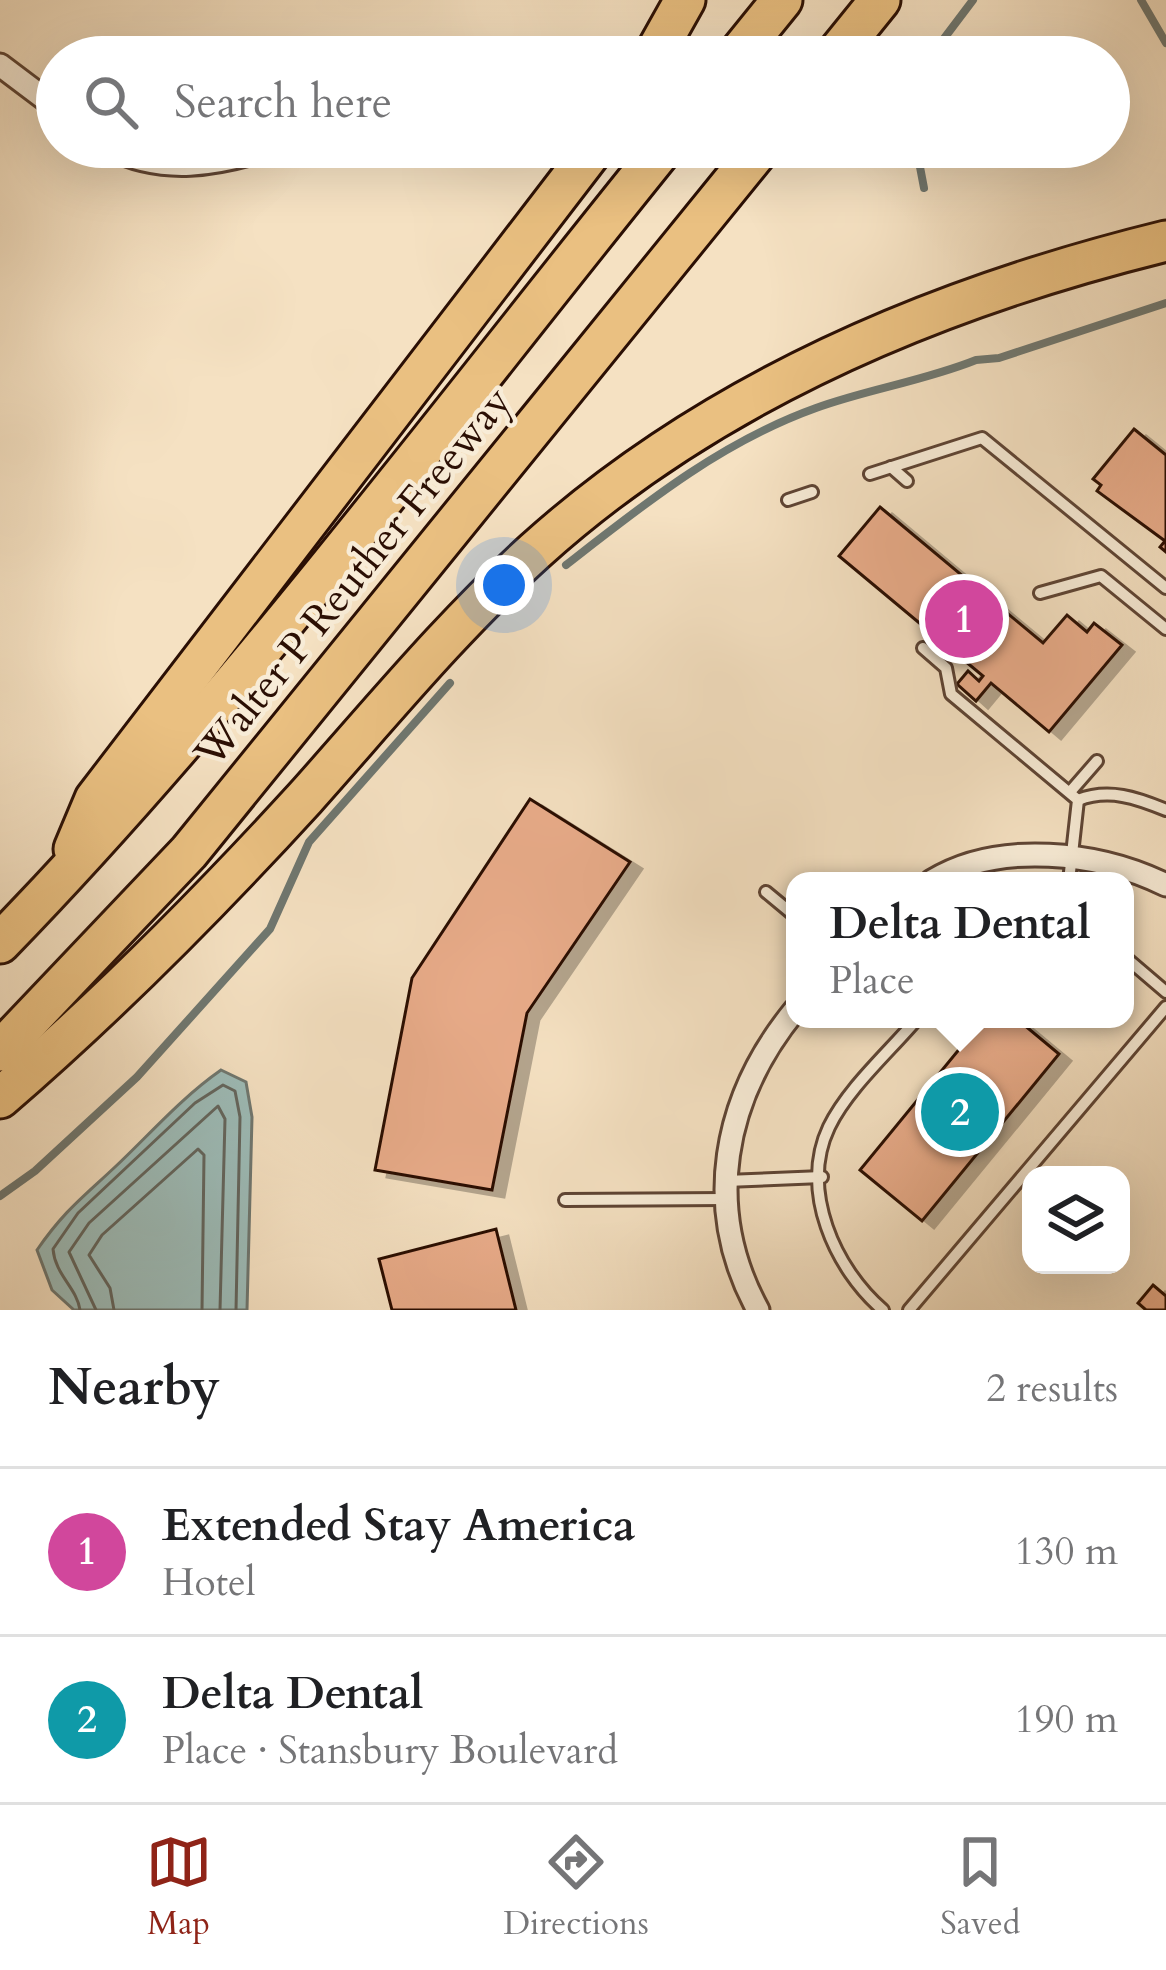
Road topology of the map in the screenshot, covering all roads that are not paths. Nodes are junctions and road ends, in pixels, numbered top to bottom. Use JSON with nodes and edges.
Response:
{"nodes":[{"id":1,"x":686,"y":0,"type":"edge"},
{"id":2,"x":764,"y":0,"type":"edge"},
{"id":3,"x":782,"y":0,"type":"edge"},
{"id":4,"x":880,"y":0,"type":"edge"},
{"id":5,"x":665,"y":36,"type":"edge"},
{"id":6,"x":744,"y":36,"type":"edge"},
{"id":7,"x":751,"y":36,"type":"edge"},
{"id":8,"x":850,"y":36,"type":"edge"},
{"id":9,"x":0,"y":65,"type":"edge"},
{"id":10,"x":36,"y":92,"type":"edge"},
{"id":11,"x":580,"y":168,"type":"edge"},
{"id":12,"x":647,"y":168,"type":"edge"},
{"id":13,"x":744,"y":168,"type":"edge"},
{"id":14,"x":1166,"y":242,"type":"edge"},
{"id":15,"x":891,"y":467,"type":"junction"},
{"id":16,"x":870,"y":474,"type":"dead end"},
{"id":17,"x":907,"y":481,"type":"dead end"},
{"id":18,"x":812,"y":492,"type":"dead end"},
{"id":19,"x":788,"y":500,"type":"dead end"},
{"id":20,"x":1166,"y":588,"type":"edge"},
{"id":21,"x":1040,"y":593,"type":"dead end"},
{"id":22,"x":1166,"y":629,"type":"edge"},
{"id":23,"x":923,"y":648,"type":"dead end"},
{"id":24,"x":1097,"y":761,"type":"dead end"},
{"id":25,"x":1158,"y":787,"type":"dead end"},
{"id":26,"x":1074,"y":796,"type":"junction"},
{"id":27,"x":1146,"y":802,"type":"junction"},
{"id":28,"x":1166,"y":810,"type":"edge"},
{"id":29,"x":1073,"y":858,"type":"junction"},
{"id":30,"x":961,"y":872,"type":"edge"},
{"id":31,"x":1071,"y":872,"type":"edge"},
{"id":32,"x":59,"y":884,"type":"junction"},
{"id":33,"x":1166,"y":885,"type":"edge"},
{"id":34,"x":766,"y":892,"type":"dead end"},
{"id":35,"x":786,"y":909,"type":"edge"},
{"id":36,"x":0,"y":944,"type":"edge"},
{"id":37,"x":1134,"y":965,"type":"edge"},
{"id":38,"x":1166,"y":992,"type":"edge"},
{"id":39,"x":1166,"y":1007,"type":"edge"},
{"id":40,"x":786,"y":1024,"type":"edge"},
{"id":41,"x":909,"y":1028,"type":"edge"},
{"id":42,"x":0,"y":1051,"type":"edge"},
{"id":43,"x":0,"y":1098,"type":"edge"},
{"id":44,"x":821,"y":1178,"type":"junction"},
{"id":45,"x":726,"y":1190,"type":"junction"},
{"id":46,"x":565,"y":1199,"type":"dead end"},
{"id":47,"x":758,"y":1310,"type":"edge"},
{"id":48,"x":883,"y":1310,"type":"edge"},
{"id":49,"x":909,"y":1310,"type":"edge"}],
"edges":[{"from":1,"to":5,"type":"highway"},
{"from":2,"to":6,"type":"highway"},
{"from":3,"to":7,"type":"highway"},
{"from":4,"to":8,"type":"highway"},
{"from":9,"to":10,"type":"street"},
{"from":11,"to":32,"type":"highway"},
{"from":12,"to":32,"type":"highway","name":"Walter P Reuther Freeway"},
{"from":13,"to":42,"type":"highway","name":"Walter P Reuther Freeway"},
{"from":14,"to":43,"type":"highway"},
{"from":15,"to":16,"type":"lane"},
{"from":15,"to":17,"type":"lane"},
{"from":15,"to":20,"type":"lane"},
{"from":18,"to":19,"type":"lane"},
{"from":21,"to":22,"type":"lane"},
{"from":23,"to":26,"type":"lane"},
{"from":24,"to":26,"type":"lane"},
{"from":25,"to":27,"type":"lane"},
{"from":26,"to":27,"type":"lane"},
{"from":26,"to":29,"type":"lane"},
{"from":27,"to":28,"type":"lane"},
{"from":29,"to":30,"type":"street"},
{"from":29,"to":31,"type":"lane"},
{"from":29,"to":33,"type":"street"},
{"from":32,"to":36,"type":"highway","name":"Walter P Reuther Freeway"},
{"from":34,"to":35,"type":"lane"},
{"from":37,"to":38,"type":"lane"},
{"from":39,"to":49,"type":"lane"},
{"from":40,"to":45,"type":"street"},
{"from":41,"to":44,"type":"lane"},
{"from":44,"to":45,"type":"lane"},
{"from":44,"to":48,"type":"lane"},
{"from":45,"to":46,"type":"lane"},
{"from":45,"to":47,"type":"street"}]}
